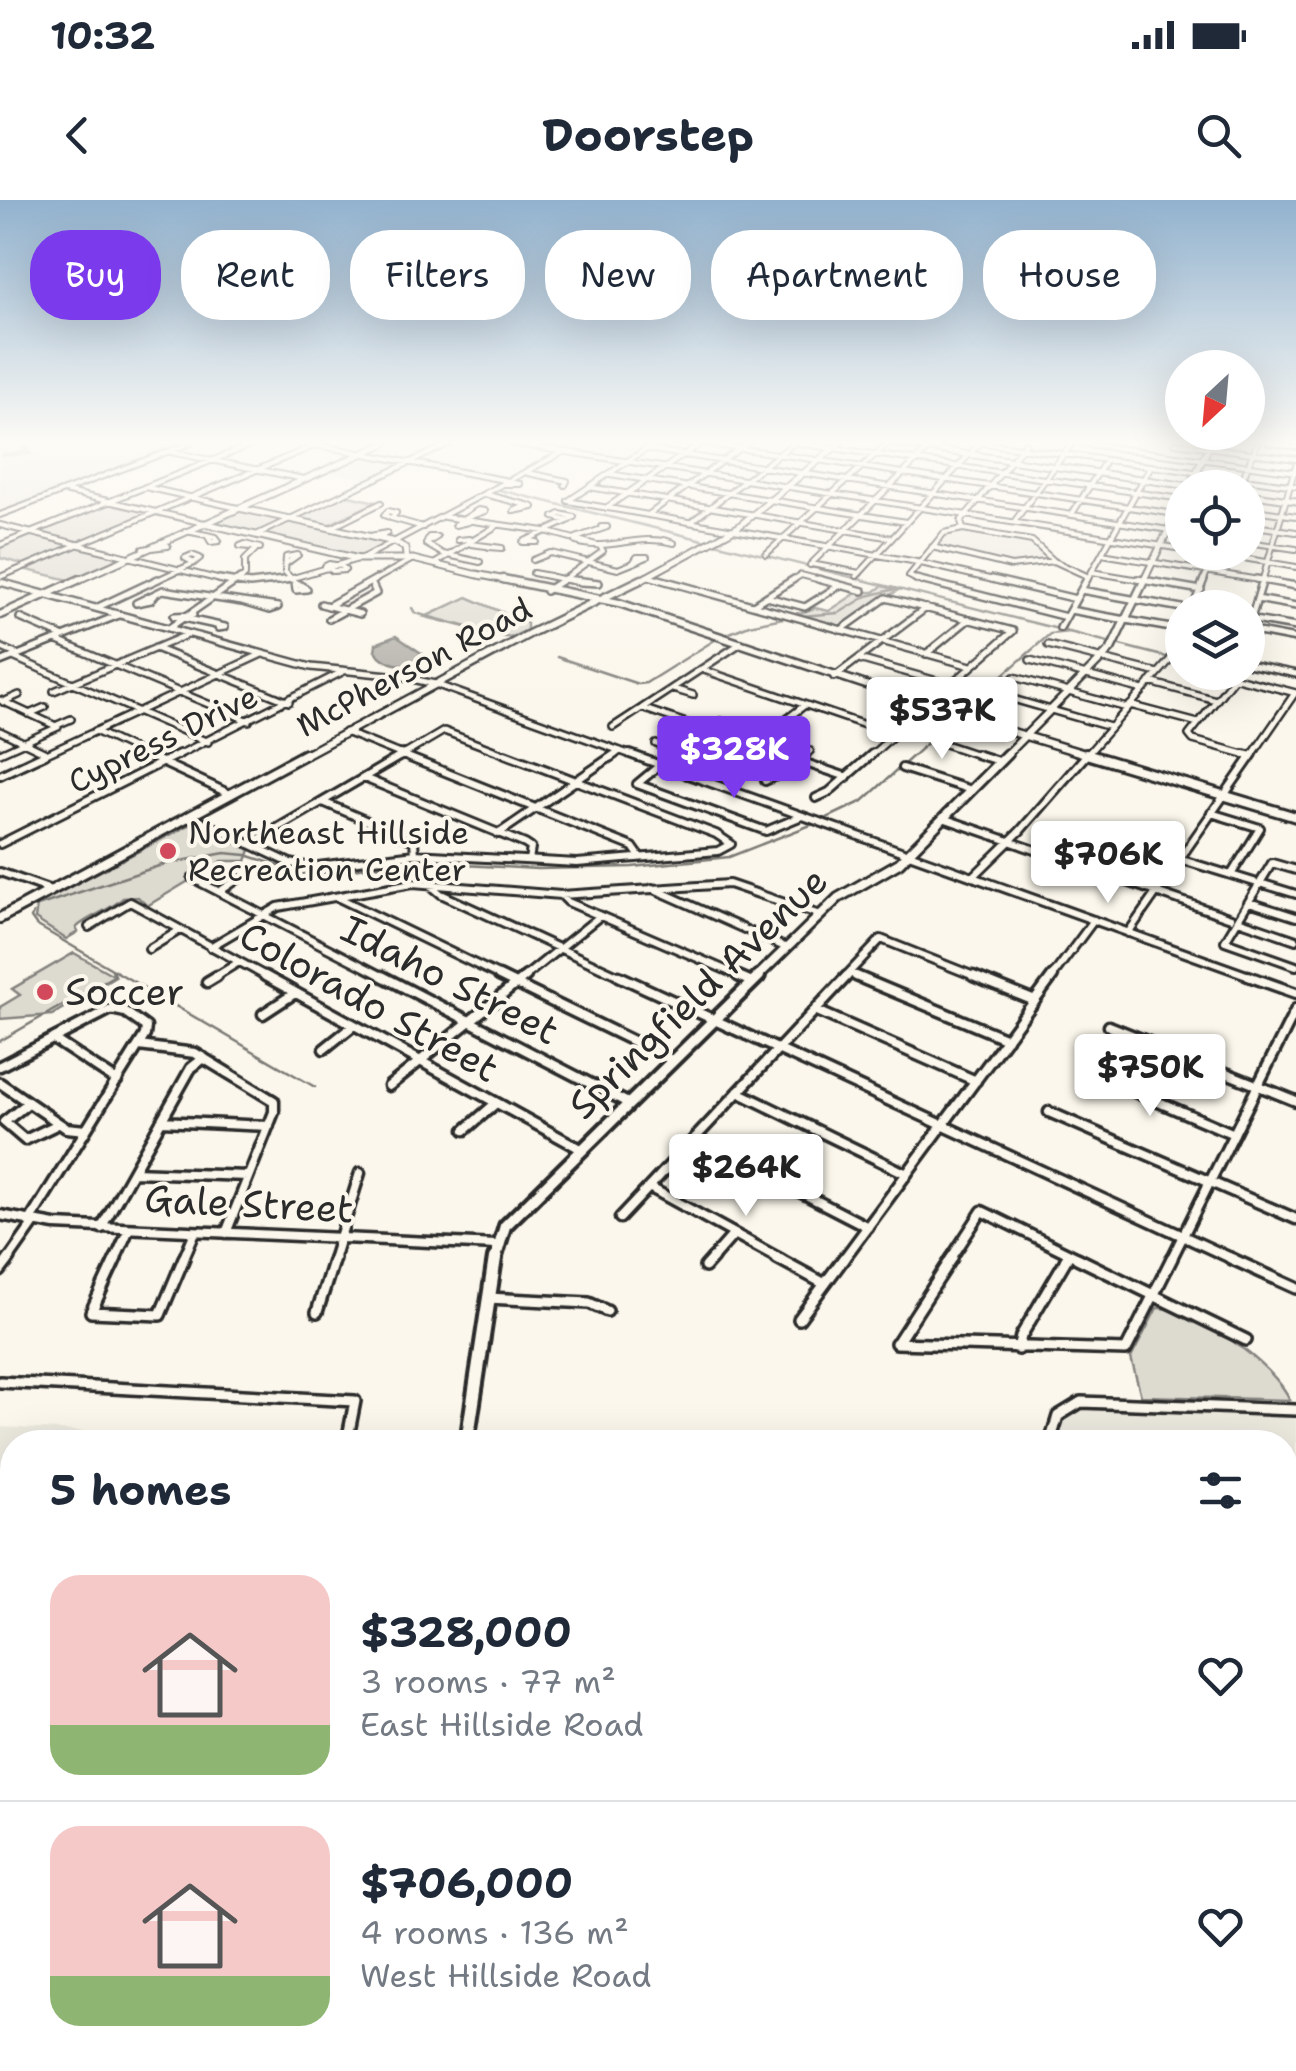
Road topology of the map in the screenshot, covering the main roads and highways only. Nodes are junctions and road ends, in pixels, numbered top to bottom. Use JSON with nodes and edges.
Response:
{"nodes":[{"id":1,"x":185,"y":530,"type":"edge"},
{"id":2,"x":236,"y":530,"type":"edge"},
{"id":3,"x":343,"y":530,"type":"edge"},
{"id":4,"x":731,"y":530,"type":"edge"},
{"id":5,"x":1165,"y":539,"type":"edge"},
{"id":6,"x":405,"y":556,"type":"junction"},
{"id":7,"x":548,"y":590,"type":"junction"},
{"id":8,"x":621,"y":590,"type":"junction"},
{"id":9,"x":568,"y":596,"type":"junction"},
{"id":10,"x":584,"y":596,"type":"junction"},
{"id":11,"x":600,"y":600,"type":"junction"},
{"id":12,"x":616,"y":606,"type":"junction"},
{"id":13,"x":630,"y":606,"type":"junction"},
{"id":14,"x":580,"y":609,"type":"junction"},
{"id":15,"x":0,"y":615,"type":"edge"},
{"id":16,"x":651,"y":615,"type":"junction"},
{"id":17,"x":1024,"y":736,"type":"junction"},
{"id":18,"x":1296,"y":817,"type":"edge"},
{"id":19,"x":0,"y":918,"type":"edge"},
{"id":20,"x":468,"y":1430,"type":"edge"}],
"edges":[{"from":1,"to":15,"type":"main road"},
{"from":2,"to":6,"type":"main road"},
{"from":3,"to":6,"type":"main road"},
{"from":4,"to":8,"type":"main road","name":"McPherson Road"},
{"from":5,"to":17,"type":"main road","name":"Springfield Avenue"},
{"from":6,"to":7,"type":"main road"},
{"from":7,"to":9,"type":"main road"},
{"from":7,"to":10,"type":"main road"},
{"from":8,"to":10,"type":"main road"},
{"from":8,"to":11,"type":"main road","name":"McPherson Road"},
{"from":8,"to":13,"type":"main road"},
{"from":9,"to":11,"type":"main road"},
{"from":9,"to":14,"type":"main road"},
{"from":10,"to":11,"type":"main road"},
{"from":11,"to":12,"type":"main road"},
{"from":11,"to":13,"type":"main road"},
{"from":11,"to":14,"type":"main road","name":"McPherson Road"},
{"from":12,"to":14,"type":"main road"},
{"from":12,"to":16,"type":"main road"},
{"from":13,"to":16,"type":"main road"},
{"from":14,"to":19,"type":"main road","name":"McPherson Road"},
{"from":16,"to":17,"type":"main road"},
{"from":17,"to":18,"type":"main road"},
{"from":17,"to":20,"type":"main road","name":"Springfield Avenue"}]}
